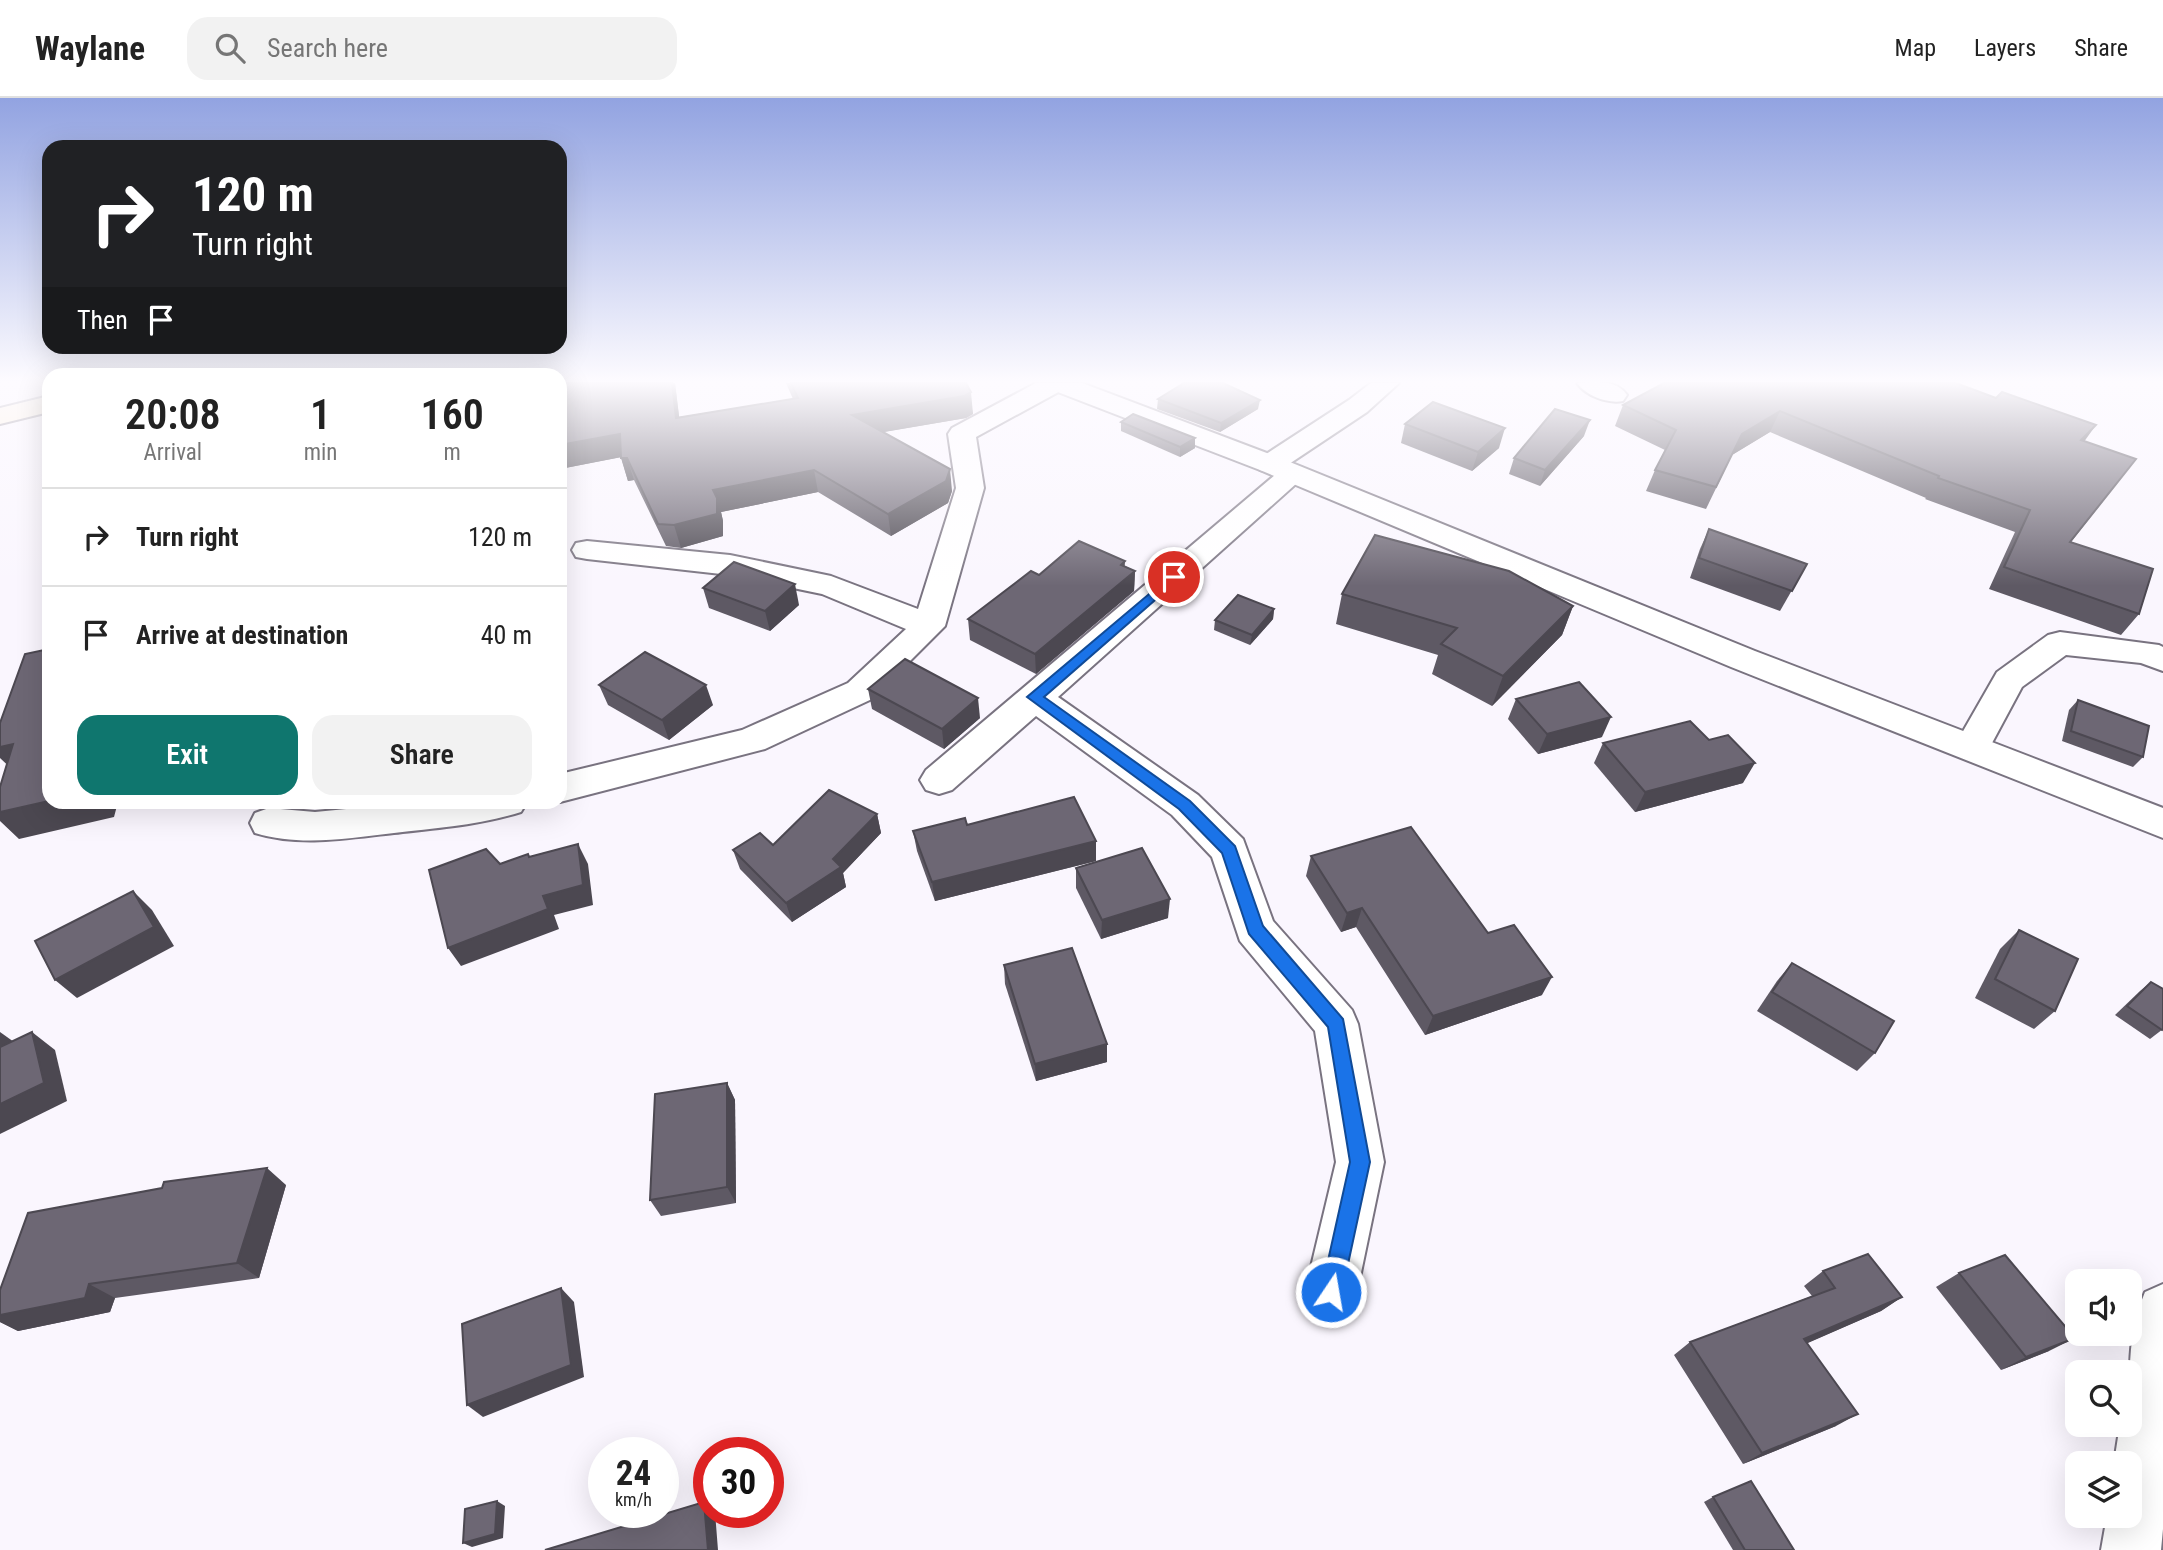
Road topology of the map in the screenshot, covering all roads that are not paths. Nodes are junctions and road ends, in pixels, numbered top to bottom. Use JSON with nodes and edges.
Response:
{"nodes":[{"id":1,"x":965,"y":451,"type":"edge"},
{"id":2,"x":1233,"y":451,"type":"edge"},
{"id":3,"x":1303,"y":451,"type":"edge"},
{"id":4,"x":1281,"y":469,"type":"junction"},
{"id":5,"x":587,"y":550,"type":"dead end"},
{"id":6,"x":929,"y":626,"type":"junction"},
{"id":7,"x":2163,"y":660,"type":"edge"},
{"id":8,"x":1034,"y":697,"type":"junction"},
{"id":9,"x":1972,"y":747,"type":"junction"},
{"id":10,"x":939,"y":780,"type":"dead end"},
{"id":11,"x":567,"y":787,"type":"edge"},
{"id":12,"x":478,"y":809,"type":"edge"},
{"id":13,"x":269,"y":823,"type":"dead end"},
{"id":14,"x":2163,"y":823,"type":"edge"},
{"id":15,"x":1331,"y":1292,"type":"dead end"},
{"id":16,"x":2163,"y":1310,"type":"edge"},
{"id":17,"x":2131,"y":1550,"type":"edge"}],
"edges":[{"from":1,"to":6,"type":"street"},
{"from":2,"to":4,"type":"street"},
{"from":3,"to":4,"type":"street"},
{"from":4,"to":8,"type":"street"},
{"from":4,"to":9,"type":"street"},
{"from":5,"to":6,"type":"street"},
{"from":6,"to":11,"type":"street"},
{"from":7,"to":9,"type":"street"},
{"from":8,"to":10,"type":"street"},
{"from":8,"to":15,"type":"street"},
{"from":9,"to":14,"type":"street"},
{"from":12,"to":13,"type":"street"},
{"from":16,"to":17,"type":"street"}]}
